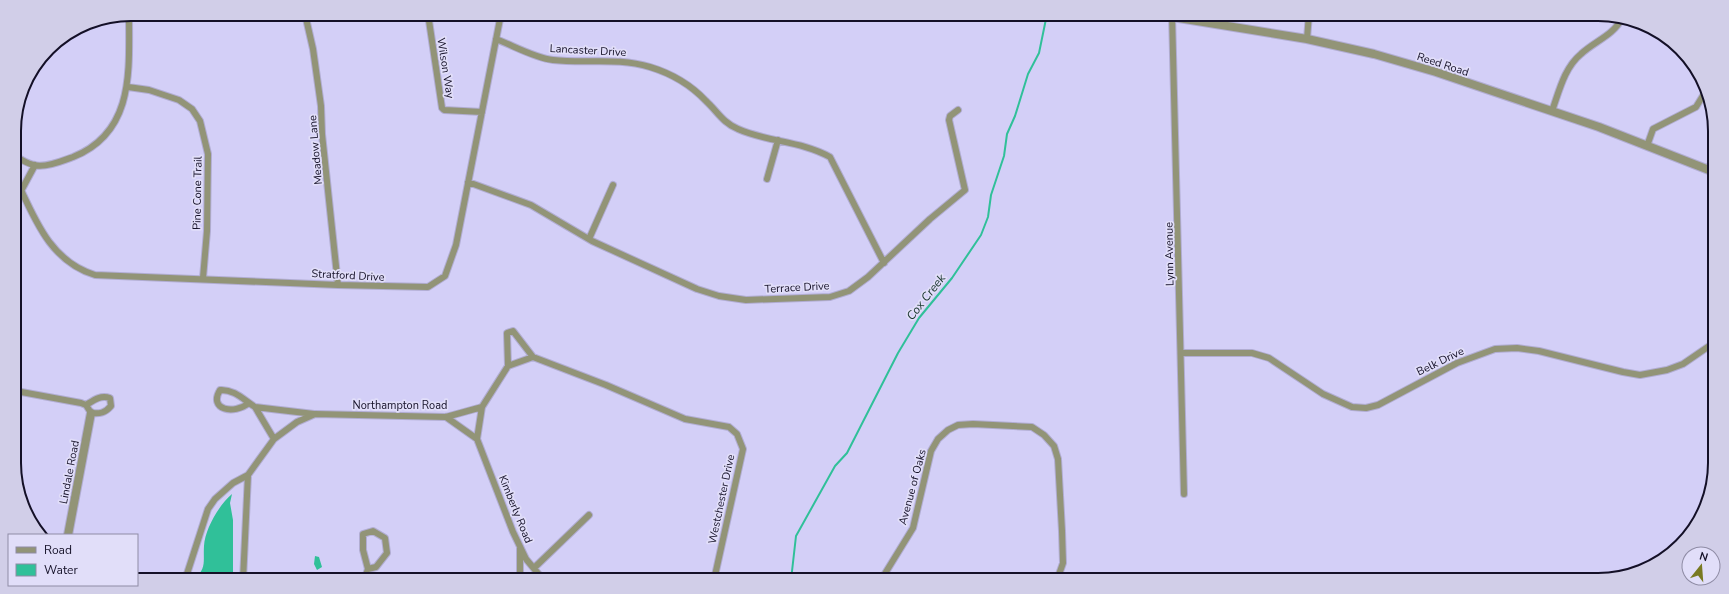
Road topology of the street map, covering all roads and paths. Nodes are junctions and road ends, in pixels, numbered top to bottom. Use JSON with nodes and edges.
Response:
{"nodes":[{"id":1,"x":129,"y":21,"type":"edge"},
{"id":2,"x":307,"y":21,"type":"edge"},
{"id":3,"x":429,"y":21,"type":"edge"},
{"id":4,"x":500,"y":21,"type":"edge"},
{"id":5,"x":1172,"y":21,"type":"edge"},
{"id":6,"x":1204,"y":21,"type":"edge"},
{"id":7,"x":1308,"y":21,"type":"edge"},
{"id":8,"x":1619,"y":24,"type":"edge"},
{"id":9,"x":496,"y":39,"type":"junction"},
{"id":10,"x":1307,"y":40,"type":"junction"},
{"id":11,"x":128,"y":87,"type":"junction"},
{"id":12,"x":1702,"y":97,"type":"edge"},
{"id":13,"x":958,"y":110,"type":"dead end"},
{"id":14,"x":1552,"y":111,"type":"junction"},
{"id":15,"x":482,"y":112,"type":"junction"},
{"id":16,"x":778,"y":140,"type":"junction"},
{"id":17,"x":1647,"y":146,"type":"junction"},
{"id":18,"x":21,"y":159,"type":"edge"},
{"id":19,"x":35,"y":165,"type":"junction"},
{"id":20,"x":1708,"y":169,"type":"edge"},
{"id":21,"x":767,"y":179,"type":"dead end"},
{"id":22,"x":468,"y":182,"type":"junction"},
{"id":23,"x":613,"y":185,"type":"dead end"},
{"id":24,"x":21,"y":191,"type":"joint"},
{"id":25,"x":589,"y":239,"type":"junction"},
{"id":26,"x":884,"y":263,"type":"junction"},
{"id":27,"x":203,"y":278,"type":"junction"},
{"id":28,"x":338,"y":285,"type":"junction"},
{"id":29,"x":1708,"y":347,"type":"edge"},
{"id":30,"x":1182,"y":353,"type":"junction"},
{"id":31,"x":533,"y":357,"type":"junction"},
{"id":32,"x":508,"y":366,"type":"junction"},
{"id":33,"x":21,"y":392,"type":"edge"},
{"id":34,"x":249,"y":403,"type":"junction"},
{"id":35,"x":86,"y":405,"type":"junction"},
{"id":36,"x":255,"y":407,"type":"junction"},
{"id":37,"x":482,"y":407,"type":"junction"},
{"id":38,"x":91,"y":413,"type":"junction"},
{"id":39,"x":315,"y":414,"type":"junction"},
{"id":40,"x":446,"y":417,"type":"junction"},
{"id":41,"x":274,"y":439,"type":"junction"},
{"id":42,"x":477,"y":439,"type":"junction"},
{"id":43,"x":248,"y":475,"type":"junction"},
{"id":44,"x":1184,"y":494,"type":"dead end"},
{"id":45,"x":589,"y":515,"type":"dead end"},
{"id":46,"x":68,"y":534,"type":"edge"},
{"id":47,"x":520,"y":546,"type":"junction"},
{"id":48,"x":534,"y":568,"type":"junction"},
{"id":49,"x":368,"y":569,"type":"junction"},
{"id":50,"x":187,"y":573,"type":"edge"},
{"id":51,"x":243,"y":573,"type":"edge"},
{"id":52,"x":367,"y":573,"type":"edge"},
{"id":53,"x":520,"y":573,"type":"edge"},
{"id":54,"x":538,"y":573,"type":"edge"},
{"id":55,"x":716,"y":573,"type":"edge"},
{"id":56,"x":885,"y":573,"type":"edge"},
{"id":57,"x":1059,"y":573,"type":"edge"}],
"edges":[{"from":1,"to":11,"type":"street"},
{"from":2,"to":28,"type":"street","name":"Meadow Lane"},
{"from":3,"to":15,"type":"street","name":"Wilson Way"},
{"from":4,"to":9,"type":"street","name":"Stratford Drive"},
{"from":5,"to":30,"type":"street","name":"Lynn Avenue"},
{"from":6,"to":10,"type":"street","name":"Reed Road"},
{"from":7,"to":10,"type":"street"},
{"from":8,"to":14,"type":"street"},
{"from":9,"to":15,"type":"street","name":"Stratford Drive"},
{"from":9,"to":16,"type":"street","name":"Lancaster Drive"},
{"from":10,"to":14,"type":"street","name":"Reed Road"},
{"from":11,"to":19,"type":"street"},
{"from":11,"to":27,"type":"street","name":"Pine Cone Trail"},
{"from":12,"to":17,"type":"street"},
{"from":13,"to":26,"type":"street","name":"Terrace Drive"},
{"from":14,"to":17,"type":"street","name":"Reed Road"},
{"from":15,"to":22,"type":"street","name":"Stratford Drive"},
{"from":16,"to":21,"type":"street"},
{"from":16,"to":26,"type":"street","name":"Lancaster Drive"},
{"from":17,"to":20,"type":"street","name":"Reed Road"},
{"from":18,"to":19,"type":"street"},
{"from":19,"to":24,"type":"street"},
{"from":22,"to":25,"type":"street","name":"Terrace Drive"},
{"from":22,"to":28,"type":"street","name":"Stratford Drive"},
{"from":23,"to":25,"type":"street"},
{"from":24,"to":27,"type":"street","name":"Stratford Drive"},
{"from":25,"to":26,"type":"street","name":"Terrace Drive"},
{"from":27,"to":28,"type":"street","name":"Stratford Drive"},
{"from":29,"to":30,"type":"street","name":"Belk Drive"},
{"from":30,"to":44,"type":"street","name":"Lynn Avenue"},
{"from":31,"to":32,"type":"street"},
{"from":31,"to":32,"type":"street"},
{"from":31,"to":55,"type":"street","name":"Westchester Drive"},
{"from":32,"to":37,"type":"street"},
{"from":33,"to":35,"type":"street"},
{"from":34,"to":34,"type":"street"},
{"from":34,"to":36,"type":"street"},
{"from":35,"to":38,"type":"street"},
{"from":35,"to":38,"type":"street"},
{"from":36,"to":39,"type":"street","name":"Northampton Road"},
{"from":36,"to":41,"type":"street"},
{"from":37,"to":40,"type":"street","name":"Northampton Road"},
{"from":37,"to":42,"type":"street"},
{"from":38,"to":46,"type":"street","name":"Lindale Road"},
{"from":39,"to":40,"type":"street","name":"Northampton Road"},
{"from":39,"to":41,"type":"street","name":"Northampton Road"},
{"from":40,"to":42,"type":"street"},
{"from":41,"to":43,"type":"street","name":"Northampton Road"},
{"from":42,"to":47,"type":"street","name":"Kimberly Road"},
{"from":43,"to":50,"type":"street","name":"Northampton Road"},
{"from":43,"to":51,"type":"street"},
{"from":45,"to":48,"type":"street"},
{"from":47,"to":48,"type":"street","name":"Kimberly Road"},
{"from":47,"to":53,"type":"street"},
{"from":48,"to":54,"type":"street","name":"Kimberly Road"},
{"from":49,"to":49,"type":"street"},
{"from":49,"to":52,"type":"street"},
{"from":56,"to":57,"type":"street","name":"Avenue of Oaks"}]}
